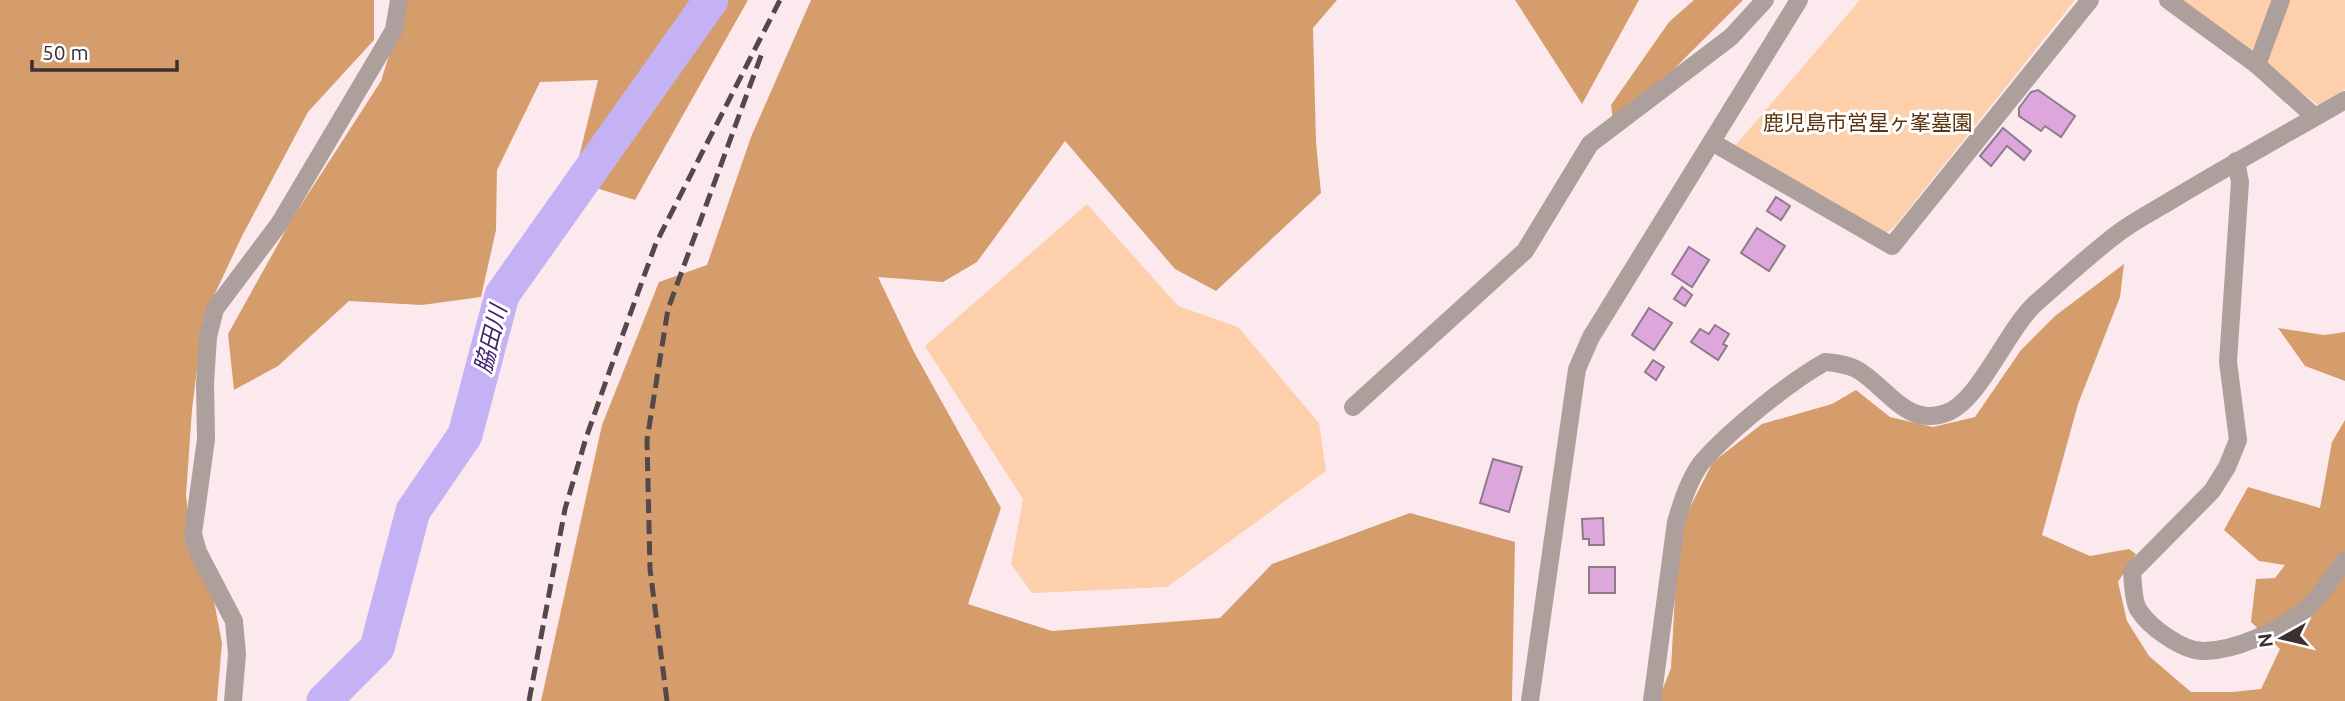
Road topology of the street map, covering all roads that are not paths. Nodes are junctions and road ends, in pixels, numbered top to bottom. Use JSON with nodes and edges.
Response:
{"nodes":[{"id":1,"x":399,"y":0,"type":"edge"},
{"id":2,"x":1766,"y":0,"type":"edge"},
{"id":3,"x":1798,"y":0,"type":"edge"},
{"id":4,"x":2090,"y":0,"type":"edge"},
{"id":5,"x":2168,"y":0,"type":"edge"},
{"id":6,"x":2281,"y":0,"type":"edge"},
{"id":7,"x":2257,"y":65,"type":"junction"},
{"id":8,"x":2345,"y":100,"type":"edge"},
{"id":9,"x":2315,"y":117,"type":"junction"},
{"id":10,"x":1712,"y":142,"type":"junction"},
{"id":11,"x":2236,"y":161,"type":"junction"},
{"id":12,"x":1353,"y":407,"type":"dead end"},
{"id":13,"x":2345,"y":560,"type":"edge"},
{"id":14,"x":233,"y":701,"type":"edge"},
{"id":15,"x":1530,"y":701,"type":"edge"},
{"id":16,"x":1652,"y":701,"type":"edge"}],
"edges":[{"from":1,"to":14,"type":"street"},
{"from":2,"to":12,"type":"street"},
{"from":3,"to":10,"type":"street"},
{"from":4,"to":10,"type":"street"},
{"from":5,"to":7,"type":"street"},
{"from":6,"to":7,"type":"street"},
{"from":7,"to":9,"type":"street"},
{"from":8,"to":9,"type":"street"},
{"from":9,"to":11,"type":"street"},
{"from":10,"to":15,"type":"street"},
{"from":11,"to":13,"type":"street"},
{"from":11,"to":16,"type":"street"}]}
